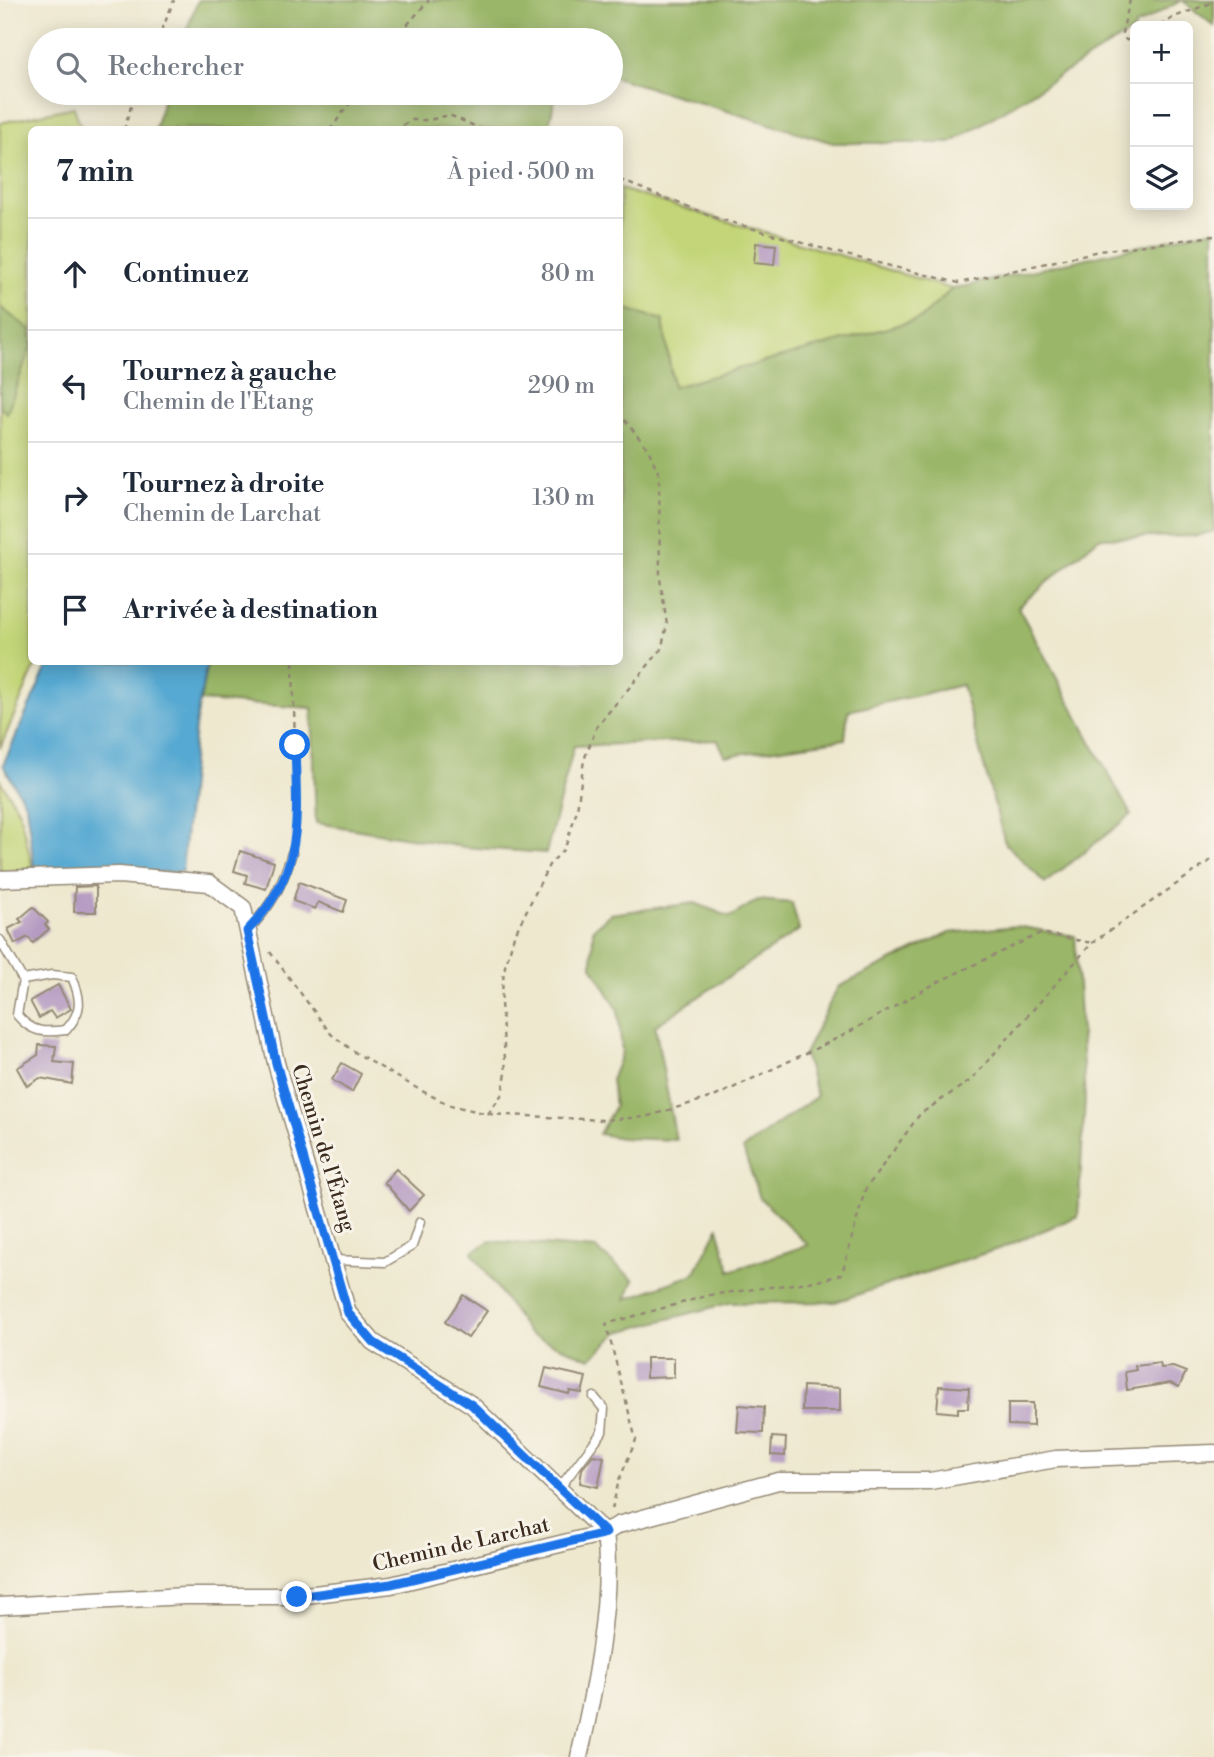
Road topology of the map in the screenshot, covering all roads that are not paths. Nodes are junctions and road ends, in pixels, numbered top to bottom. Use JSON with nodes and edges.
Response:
{"nodes":[{"id":1,"x":292,"y":853,"type":"road end"},
{"id":2,"x":0,"y":879,"type":"edge"},
{"id":3,"x":247,"y":931,"type":"junction"},
{"id":4,"x":0,"y":940,"type":"edge"},
{"id":5,"x":23,"y":980,"type":"junction"},
{"id":6,"x":420,"y":1222,"type":"dead end"},
{"id":7,"x":334,"y":1260,"type":"junction"},
{"id":8,"x":594,"y":1397,"type":"dead end"},
{"id":9,"x":1214,"y":1453,"type":"edge"},
{"id":10,"x":558,"y":1490,"type":"junction"},
{"id":11,"x":606,"y":1533,"type":"junction"},
{"id":12,"x":0,"y":1606,"type":"edge"},
{"id":13,"x":579,"y":1757,"type":"edge"}],
"edges":[{"from":1,"to":3,"type":"lane"},
{"from":2,"to":3,"type":"street","name":"Chemin de l'Étang"},
{"from":3,"to":7,"type":"street","name":"Chemin de l'Étang"},
{"from":4,"to":5,"type":"lane"},
{"from":5,"to":5,"type":"lane"},
{"from":6,"to":7,"type":"lane"},
{"from":7,"to":10,"type":"street","name":"Chemin de l'Étang"},
{"from":8,"to":10,"type":"lane"},
{"from":9,"to":11,"type":"street","name":"Chemin de Larchat"},
{"from":10,"to":11,"type":"street","name":"Chemin de l'Étang"},
{"from":11,"to":12,"type":"street","name":"Chemin de Larchat"},
{"from":11,"to":13,"type":"street"}]}
